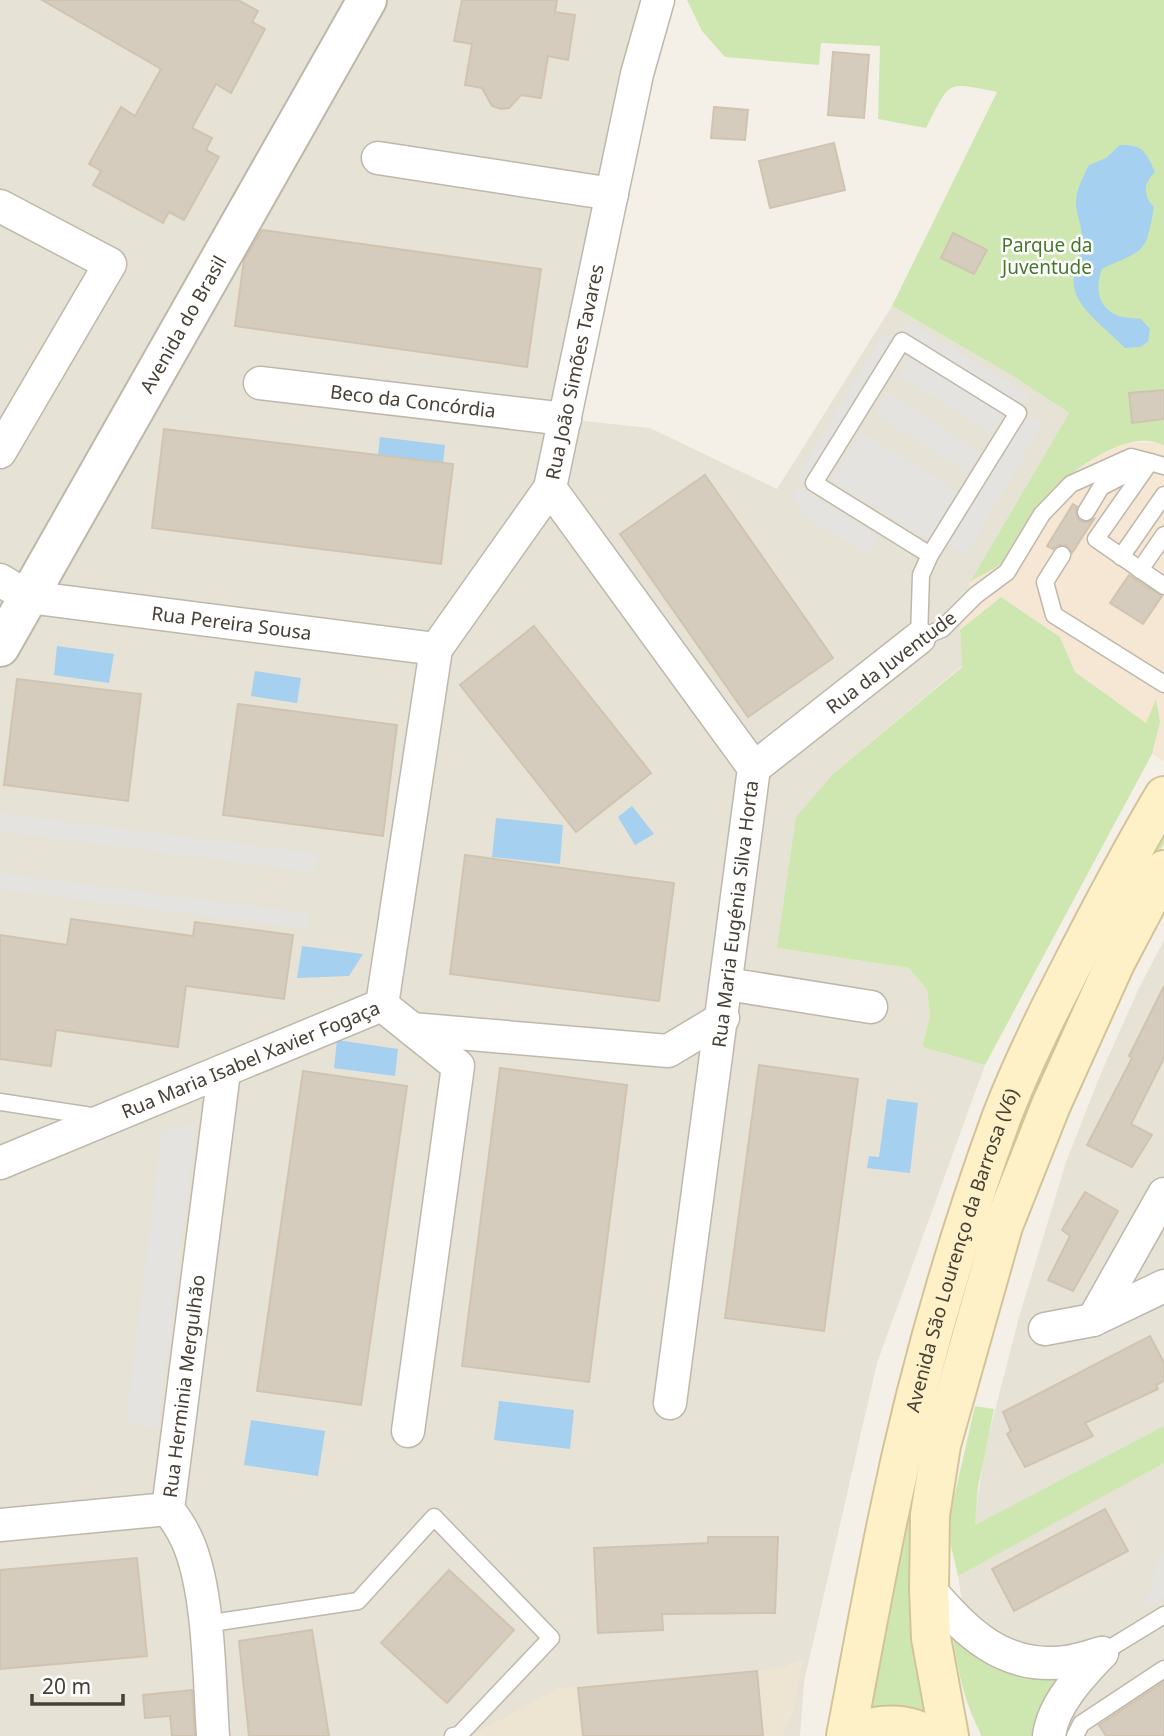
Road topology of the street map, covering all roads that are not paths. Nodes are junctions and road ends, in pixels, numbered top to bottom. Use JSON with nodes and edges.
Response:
{"nodes":[{"id":1,"x":367,"y":0,"type":"edge"},
{"id":2,"x":658,"y":0,"type":"edge"},
{"id":3,"x":377,"y":158,"type":"dead end"},
{"id":4,"x":612,"y":194,"type":"junction"},
{"id":5,"x":0,"y":206,"type":"edge"},
{"id":6,"x":260,"y":383,"type":"dead end"},
{"id":7,"x":565,"y":419,"type":"junction"},
{"id":8,"x":0,"y":452,"type":"edge"},
{"id":9,"x":1157,"y":464,"type":"edge"},
{"id":10,"x":550,"y":488,"type":"junction"},
{"id":11,"x":1164,"y":495,"type":"edge"},
{"id":12,"x":1086,"y":512,"type":"dead end"},
{"id":13,"x":1164,"y":535,"type":"edge"},
{"id":14,"x":930,"y":555,"type":"junction"},
{"id":15,"x":1062,"y":555,"type":"dead end"},
{"id":16,"x":1121,"y":557,"type":"junction"},
{"id":17,"x":1140,"y":570,"type":"junction"},
{"id":18,"x":1162,"y":581,"type":"edge"},
{"id":19,"x":14,"y":589,"type":"edge"},
{"id":20,"x":919,"y":638,"type":"junction"},
{"id":21,"x":0,"y":648,"type":"edge"},
{"id":22,"x":436,"y":649,"type":"junction"},
{"id":23,"x":1164,"y":684,"type":"edge"},
{"id":24,"x":754,"y":768,"type":"junction"},
{"id":25,"x":1164,"y":796,"type":"edge"},
{"id":26,"x":1164,"y":870,"type":"edge"},
{"id":27,"x":727,"y":984,"type":"junction"},
{"id":28,"x":382,"y":1005,"type":"junction"},
{"id":29,"x":871,"y":1007,"type":"dead end"},
{"id":30,"x":723,"y":1018,"type":"junction"},
{"id":31,"x":412,"y":1029,"type":"junction"},
{"id":32,"x":224,"y":1072,"type":"junction"},
{"id":33,"x":0,"y":1102,"type":"edge"},
{"id":34,"x":109,"y":1119,"type":"junction"},
{"id":35,"x":0,"y":1163,"type":"edge"},
{"id":36,"x":1164,"y":1194,"type":"edge"},
{"id":37,"x":1164,"y":1286,"type":"edge"},
{"id":38,"x":1093,"y":1320,"type":"junction"},
{"id":39,"x":1045,"y":1329,"type":"dead end"},
{"id":40,"x":670,"y":1403,"type":"dead end"},
{"id":41,"x":408,"y":1431,"type":"dead end"},
{"id":42,"x":168,"y":1509,"type":"junction"},
{"id":43,"x":0,"y":1525,"type":"edge"},
{"id":44,"x":929,"y":1589,"type":"junction"},
{"id":45,"x":1164,"y":1615,"type":"edge"},
{"id":46,"x":205,"y":1624,"type":"junction"},
{"id":47,"x":1102,"y":1653,"type":"junction"},
{"id":48,"x":1164,"y":1670,"type":"edge"},
{"id":49,"x":213,"y":1736,"type":"edge"},
{"id":50,"x":453,"y":1736,"type":"edge"},
{"id":51,"x":846,"y":1736,"type":"edge"},
{"id":52,"x":856,"y":1736,"type":"edge"},
{"id":53,"x":928,"y":1736,"type":"edge"},
{"id":54,"x":949,"y":1736,"type":"edge"},
{"id":55,"x":1049,"y":1736,"type":"edge"},
{"id":56,"x":1074,"y":1736,"type":"edge"}],
"edges":[{"from":1,"to":19,"type":"street","name":"Avenida do Brasil"},
{"from":2,"to":4,"type":"street","name":"Rua João Simões Tavares"},
{"from":3,"to":4,"type":"street"},
{"from":4,"to":7,"type":"street","name":"Rua João Simões Tavares"},
{"from":5,"to":8,"type":"street"},
{"from":6,"to":7,"type":"street","name":"Beco da Concórdia"},
{"from":7,"to":10,"type":"street","name":"Rua João Simões Tavares"},
{"from":9,"to":12,"type":"lane"},
{"from":9,"to":16,"type":"lane"},
{"from":9,"to":20,"type":"lane","name":"Rua da Juventude"},
{"from":10,"to":22,"type":"street","name":"Rua João Simões Tavares"},
{"from":10,"to":24,"type":"street","name":"Rua Maria Eugénia Silva Horta"},
{"from":11,"to":16,"type":"lane"},
{"from":13,"to":17,"type":"lane"},
{"from":14,"to":14,"type":"lane"},
{"from":14,"to":20,"type":"lane"},
{"from":15,"to":23,"type":"lane"},
{"from":16,"to":17,"type":"lane"},
{"from":17,"to":18,"type":"lane"},
{"from":19,"to":21,"type":"street","name":"Avenida do Brasil"},
{"from":19,"to":22,"type":"street","name":"Rua Pereira Sousa"},
{"from":20,"to":24,"type":"street","name":"Rua da Juventude"},
{"from":22,"to":28,"type":"street","name":"Rua João Simões Tavares"},
{"from":24,"to":27,"type":"street","name":"Rua Maria Eugénia Silva Horta"},
{"from":25,"to":51,"type":"main road","name":"Avenida São Lourenço da Barrosa (V6)"},
{"from":26,"to":44,"type":"main road","name":"Avenida São Lourenço da Barrosa (V6)"},
{"from":27,"to":29,"type":"street"},
{"from":27,"to":30,"type":"street","name":"Rua Maria Eugénia Silva Horta"},
{"from":28,"to":31,"type":"street","name":"Rua Maria Isabel Xavier Fogaça"},
{"from":28,"to":32,"type":"street","name":"Rua Maria Isabel Xavier Fogaça"},
{"from":30,"to":31,"type":"street"},
{"from":30,"to":40,"type":"street","name":"Rua Maria Eugénia Silva Horta"},
{"from":31,"to":41,"type":"street","name":"Rua Maria Isabel Xavier Fogaça"},
{"from":32,"to":34,"type":"street","name":"Rua Maria Isabel Xavier Fogaça"},
{"from":32,"to":42,"type":"street","name":"Rua Herminia Mergulhão"},
{"from":33,"to":34,"type":"lane"},
{"from":34,"to":35,"type":"street","name":"Rua Maria Isabel Xavier Fogaça"},
{"from":36,"to":38,"type":"street"},
{"from":37,"to":38,"type":"street"},
{"from":38,"to":39,"type":"street"},
{"from":42,"to":43,"type":"street"},
{"from":42,"to":46,"type":"street","name":"Rua Herminia Mergulhão"},
{"from":44,"to":47,"type":"street"},
{"from":44,"to":54,"type":"main road","name":"Avenida São Lourenço da Barrosa (V6)"},
{"from":45,"to":47,"type":"lane"},
{"from":46,"to":49,"type":"street","name":"Rua Herminia Mergulhão"},
{"from":46,"to":50,"type":"lane"},
{"from":47,"to":55,"type":"street"},
{"from":48,"to":56,"type":"lane"},
{"from":52,"to":53,"type":"main road"}]}
